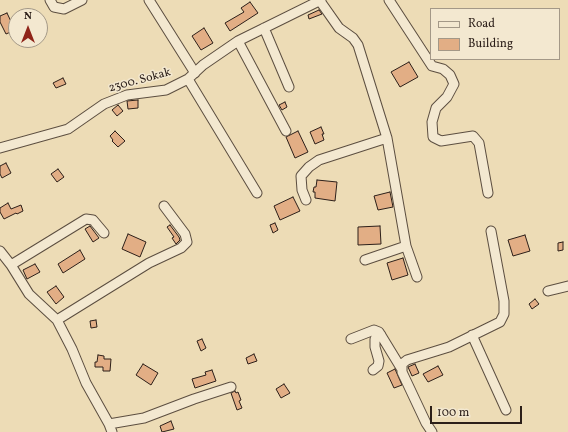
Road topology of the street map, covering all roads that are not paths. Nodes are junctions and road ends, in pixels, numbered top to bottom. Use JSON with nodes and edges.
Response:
{"nodes":[{"id":1,"x":50,"y":0,"type":"edge"},
{"id":2,"x":82,"y":0,"type":"edge"},
{"id":3,"x":149,"y":0,"type":"edge"},
{"id":4,"x":321,"y":0,"type":"edge"},
{"id":5,"x":389,"y":0,"type":"edge"},
{"id":6,"x":264,"y":28,"type":"junction"},
{"id":7,"x":238,"y":41,"type":"junction"},
{"id":8,"x":192,"y":76,"type":"junction"},
{"id":9,"x":289,"y":88,"type":"dead end"},
{"id":10,"x":286,"y":131,"type":"dead end"},
{"id":11,"x":386,"y":138,"type":"junction"},
{"id":12,"x":0,"y":148,"type":"edge"},
{"id":13,"x":257,"y":193,"type":"dead end"},
{"id":14,"x":488,"y":193,"type":"dead end"},
{"id":15,"x":306,"y":200,"type":"dead end"},
{"id":16,"x":164,"y":206,"type":"dead end"},
{"id":17,"x":491,"y":231,"type":"dead end"},
{"id":18,"x":104,"y":233,"type":"dead end"},
{"id":19,"x":406,"y":246,"type":"junction"},
{"id":20,"x":0,"y":251,"type":"edge"},
{"id":21,"x":366,"y":260,"type":"dead end"},
{"id":22,"x":11,"y":265,"type":"junction"},
{"id":23,"x":417,"y":277,"type":"dead end"},
{"id":24,"x":568,"y":286,"type":"edge"},
{"id":25,"x":548,"y":291,"type":"dead end"},
{"id":26,"x":57,"y":320,"type":"junction"},
{"id":27,"x":381,"y":335,"type":"junction"},
{"id":28,"x":472,"y":335,"type":"junction"},
{"id":29,"x":351,"y":339,"type":"dead end"},
{"id":30,"x":401,"y":368,"type":"junction"},
{"id":31,"x":373,"y":370,"type":"dead end"},
{"id":32,"x":231,"y":387,"type":"dead end"},
{"id":33,"x":506,"y":410,"type":"dead end"},
{"id":34,"x":110,"y":428,"type":"edge"},
{"id":35,"x":432,"y":432,"type":"edge"}],
"edges":[{"from":1,"to":2,"type":"street"},
{"from":3,"to":8,"type":"street"},
{"from":4,"to":6,"type":"street","name":"2300. Sokak"},
{"from":4,"to":11,"type":"street"},
{"from":5,"to":14,"type":"street"},
{"from":6,"to":7,"type":"street","name":"2300. Sokak"},
{"from":6,"to":9,"type":"street"},
{"from":7,"to":8,"type":"street","name":"2300. Sokak"},
{"from":7,"to":10,"type":"street"},
{"from":8,"to":12,"type":"street","name":"2300. Sokak"},
{"from":8,"to":13,"type":"street"},
{"from":11,"to":15,"type":"street"},
{"from":11,"to":19,"type":"street"},
{"from":16,"to":26,"type":"street"},
{"from":17,"to":28,"type":"street"},
{"from":18,"to":22,"type":"street"},
{"from":19,"to":21,"type":"street"},
{"from":19,"to":23,"type":"street"},
{"from":20,"to":22,"type":"street"},
{"from":22,"to":26,"type":"street"},
{"from":24,"to":25,"type":"street"},
{"from":26,"to":34,"type":"street"},
{"from":27,"to":29,"type":"street"},
{"from":27,"to":30,"type":"street"},
{"from":27,"to":31,"type":"street"},
{"from":28,"to":30,"type":"street"},
{"from":28,"to":33,"type":"street"},
{"from":30,"to":35,"type":"street"},
{"from":32,"to":34,"type":"street"}]}
